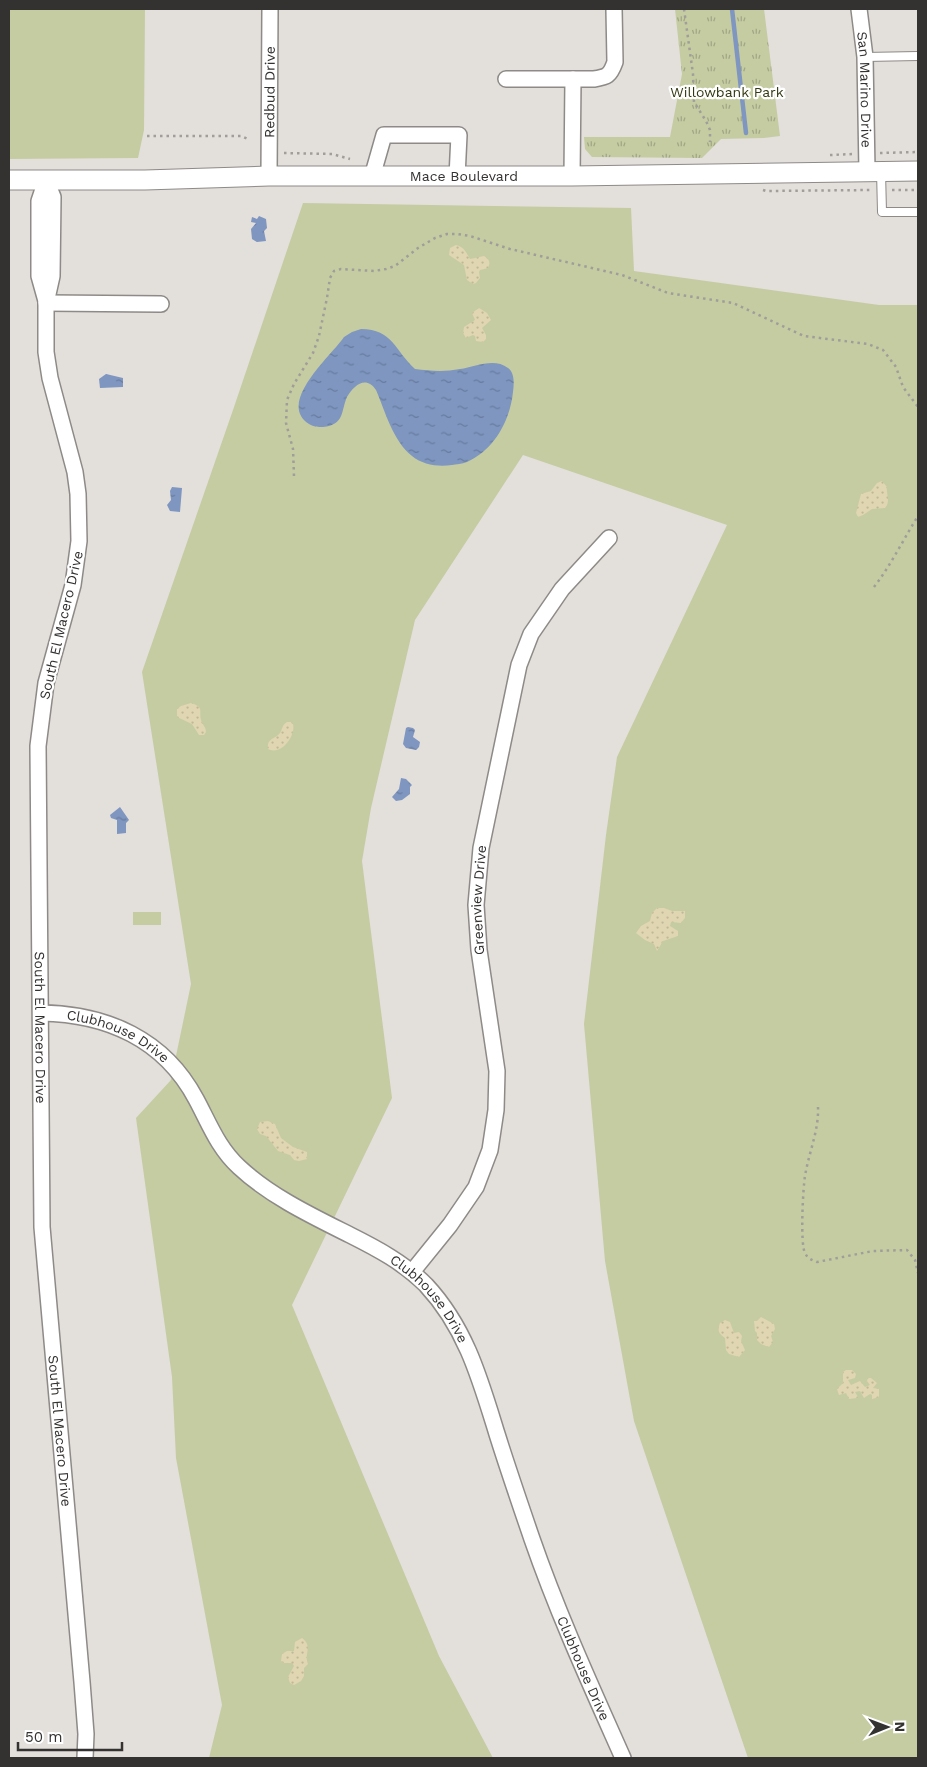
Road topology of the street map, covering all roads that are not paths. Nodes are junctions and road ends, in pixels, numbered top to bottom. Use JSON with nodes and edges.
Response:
{"nodes":[{"id":1,"x":270,"y":9,"type":"edge"},
{"id":2,"x":614,"y":9,"type":"edge"},
{"id":3,"x":859,"y":9,"type":"edge"},
{"id":4,"x":918,"y":56,"type":"edge"},
{"id":5,"x":865,"y":57,"type":"junction"},
{"id":6,"x":506,"y":79,"type":"dead end"},
{"id":7,"x":573,"y":79,"type":"junction"},
{"id":8,"x":872,"y":165,"type":"junction"},
{"id":9,"x":374,"y":170,"type":"junction"},
{"id":10,"x":918,"y":171,"type":"edge"},
{"id":11,"x":269,"y":176,"type":"junction"},
{"id":12,"x":572,"y":176,"type":"junction"},
{"id":13,"x":457,"y":177,"type":"junction"},
{"id":14,"x":9,"y":180,"type":"edge"},
{"id":15,"x":46,"y":180,"type":"junction"},
{"id":16,"x":918,"y":212,"type":"edge"},
{"id":17,"x":46,"y":303,"type":"junction"},
{"id":18,"x":160,"y":304,"type":"dead end"},
{"id":19,"x":609,"y":538,"type":"dead end"},
{"id":20,"x":41,"y":1013,"type":"junction"},
{"id":21,"x":412,"y":1272,"type":"junction"},
{"id":22,"x":85,"y":1758,"type":"edge"},
{"id":23,"x":623,"y":1758,"type":"edge"}],
"edges":[{"from":1,"to":11,"type":"street","name":"Redbud Drive"},
{"from":2,"to":7,"type":"street"},
{"from":3,"to":5,"type":"street","name":"San Marino Drive"},
{"from":4,"to":5,"type":"lane"},
{"from":5,"to":8,"type":"street","name":"San Marino Drive"},
{"from":6,"to":7,"type":"street"},
{"from":7,"to":12,"type":"street"},
{"from":8,"to":10,"type":"street","name":"Mace Boulevard"},
{"from":8,"to":12,"type":"street","name":"Mace Boulevard"},
{"from":8,"to":16,"type":"lane"},
{"from":9,"to":11,"type":"street","name":"Mace Boulevard"},
{"from":9,"to":13,"type":"street","name":"Mace Boulevard"},
{"from":9,"to":13,"type":"street"},
{"from":11,"to":15,"type":"street","name":"Mace Boulevard"},
{"from":12,"to":13,"type":"street","name":"Mace Boulevard"},
{"from":14,"to":15,"type":"street","name":"Mace Boulevard"},
{"from":15,"to":17,"type":"street","name":"South El Macero Drive"},
{"from":17,"to":18,"type":"street"},
{"from":17,"to":20,"type":"street","name":"South El Macero Drive"},
{"from":19,"to":21,"type":"street","name":"Greenview Drive"},
{"from":20,"to":21,"type":"street","name":"Clubhouse Drive"},
{"from":20,"to":22,"type":"street","name":"South El Macero Drive"},
{"from":21,"to":23,"type":"street","name":"Clubhouse Drive"}]}
